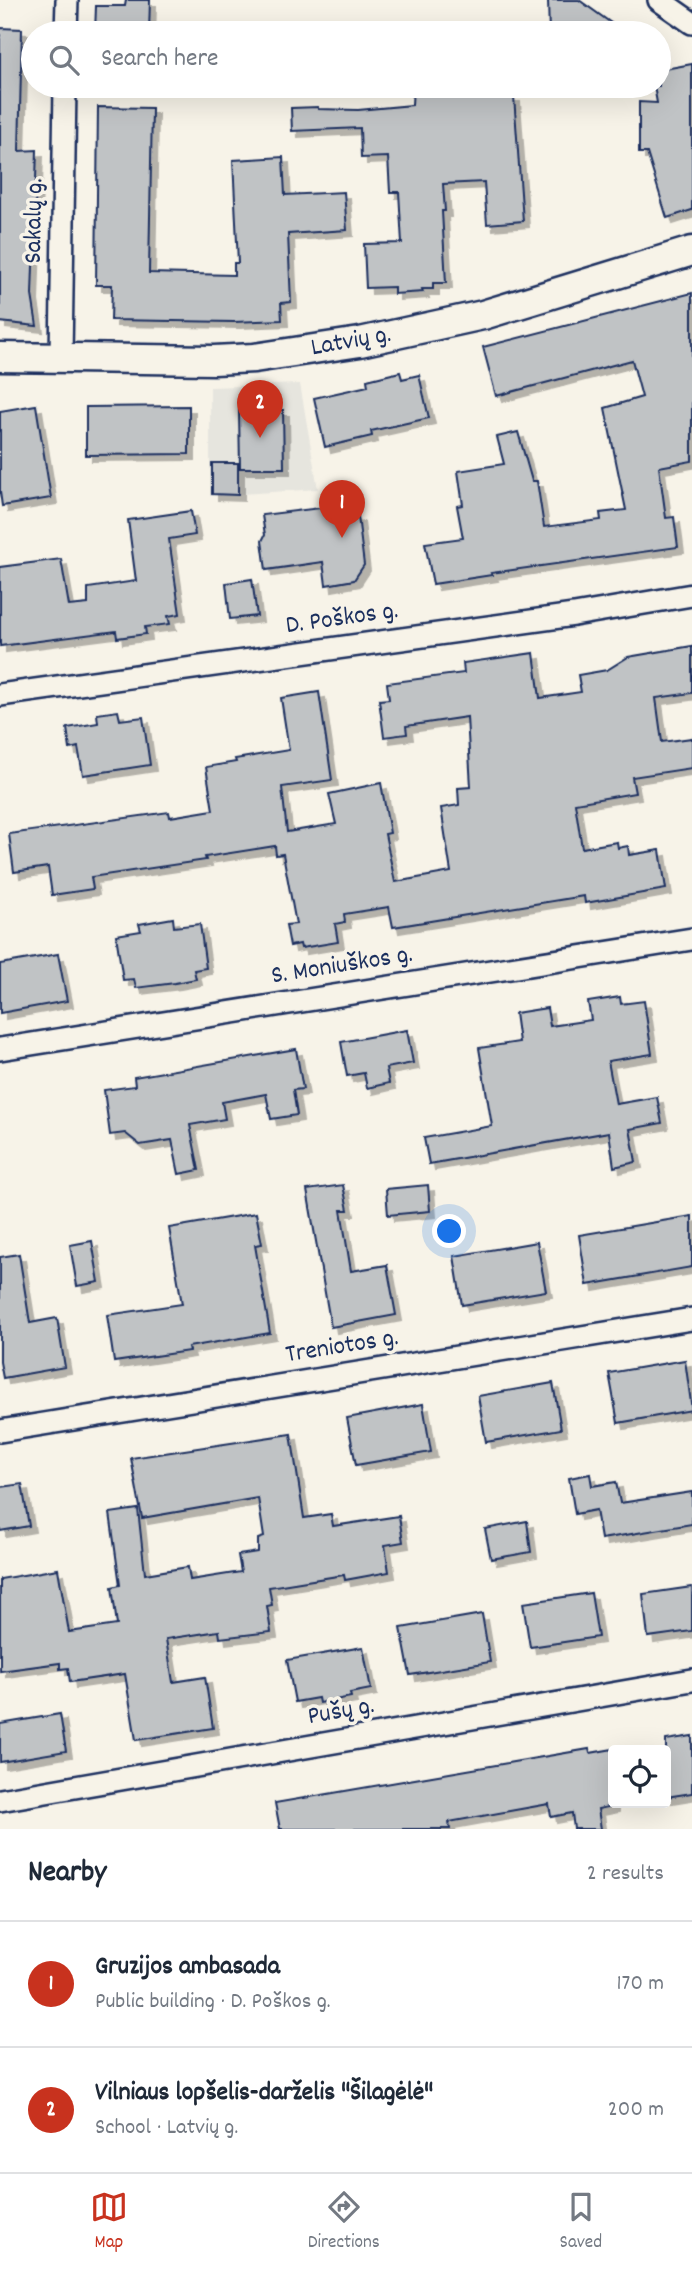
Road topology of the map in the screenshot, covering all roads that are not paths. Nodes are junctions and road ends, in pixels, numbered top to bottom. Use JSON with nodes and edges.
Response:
{"nodes":[{"id":1,"x":67,"y":0,"type":"edge"},
{"id":2,"x":659,"y":0,"type":"edge"},
{"id":3,"x":66,"y":21,"type":"edge"},
{"id":4,"x":692,"y":23,"type":"edge"},
{"id":5,"x":65,"y":98,"type":"edge"},
{"id":6,"x":692,"y":251,"type":"edge"},
{"id":7,"x":0,"y":357,"type":"edge"},
{"id":8,"x":61,"y":358,"type":"junction"},
{"id":9,"x":692,"y":595,"type":"edge"},
{"id":10,"x":0,"y":695,"type":"edge"},
{"id":11,"x":692,"y":939,"type":"edge"},
{"id":12,"x":0,"y":1049,"type":"edge"},
{"id":13,"x":692,"y":1319,"type":"edge"},
{"id":14,"x":0,"y":1431,"type":"edge"},
{"id":15,"x":692,"y":1680,"type":"edge"},
{"id":16,"x":0,"y":1800,"type":"edge"}],
"edges":[{"from":1,"to":3,"type":"street"},
{"from":2,"to":4,"type":"street"},
{"from":5,"to":8,"type":"street","name":"Sakalų g."},
{"from":6,"to":8,"type":"street","name":"Latvių g."},
{"from":7,"to":8,"type":"street","name":"Latvių g."},
{"from":9,"to":10,"type":"street","name":"D. Poškos g."},
{"from":11,"to":12,"type":"street","name":"S. Moniuškos g."},
{"from":13,"to":14,"type":"street","name":"Treniotos g."},
{"from":15,"to":16,"type":"street","name":"Pušų g."}]}
